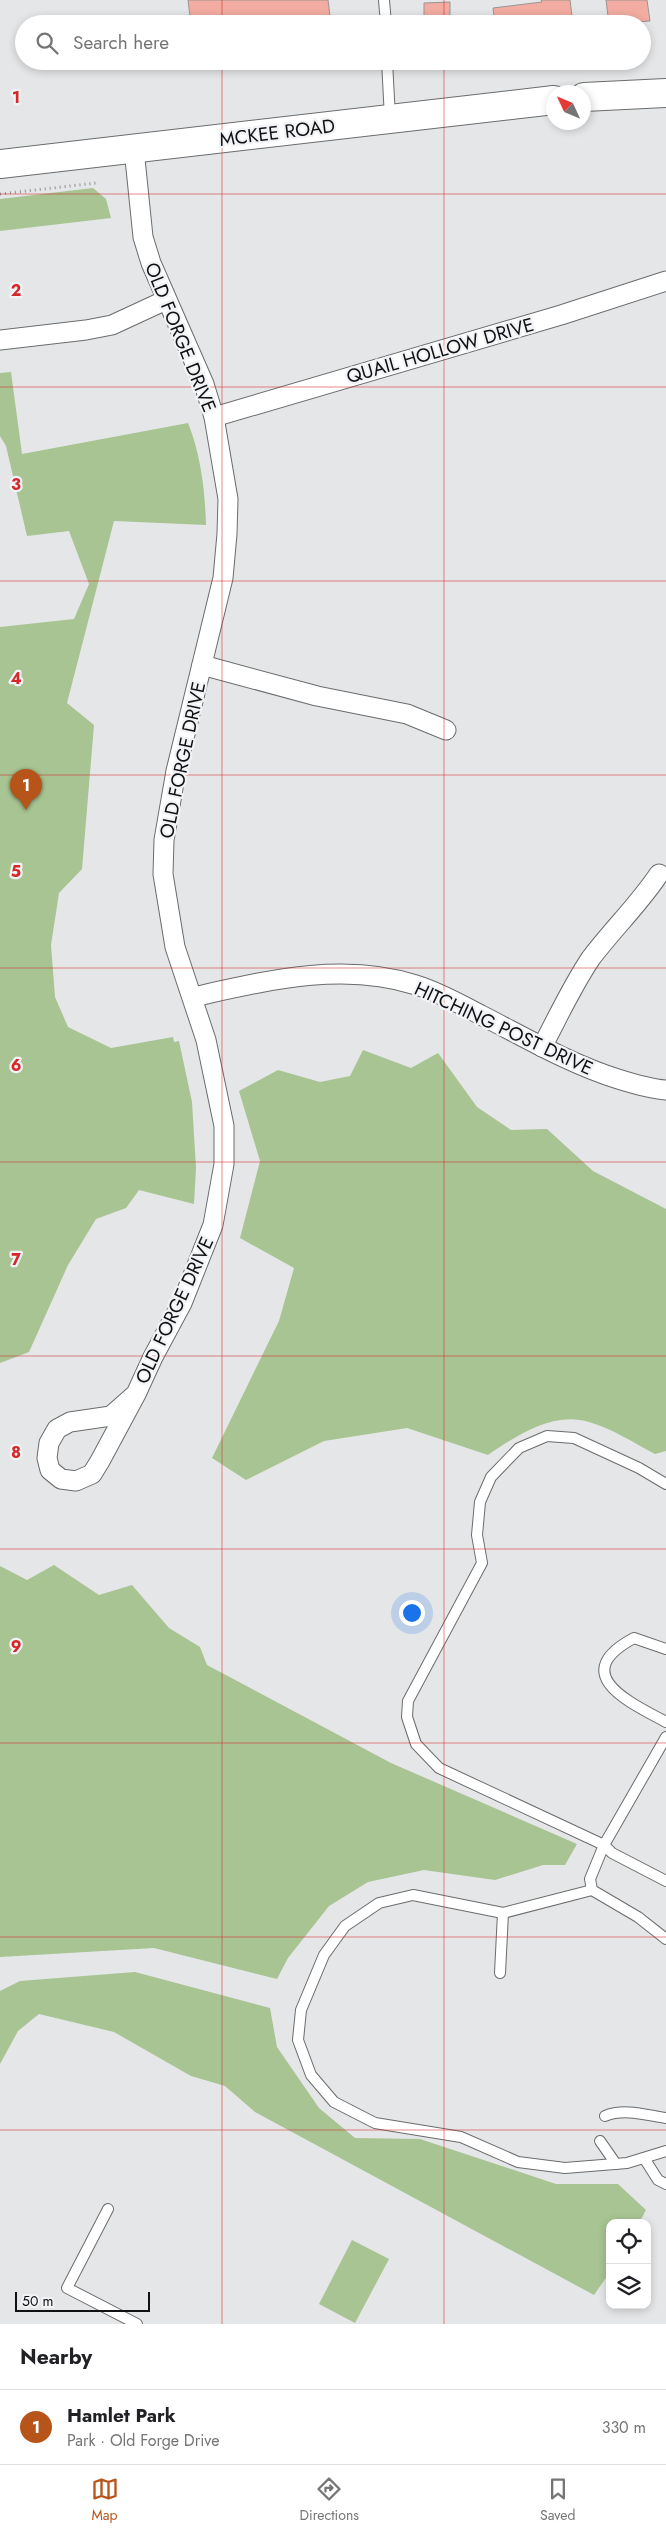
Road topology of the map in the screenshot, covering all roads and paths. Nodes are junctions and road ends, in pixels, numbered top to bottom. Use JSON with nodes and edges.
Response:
{"nodes":[{"id":1,"x":384,"y":0,"type":"edge"},
{"id":2,"x":385,"y":15,"type":"edge"},
{"id":3,"x":388,"y":70,"type":"edge"},
{"id":4,"x":666,"y":92,"type":"edge"},
{"id":5,"x":591,"y":97,"type":"edge"},
{"id":6,"x":546,"y":101,"type":"edge"},
{"id":7,"x":390,"y":119,"type":"junction"},
{"id":8,"x":134,"y":148,"type":"junction"},
{"id":9,"x":0,"y":164,"type":"edge"},
{"id":10,"x":96,"y":183,"type":"dead end"},
{"id":11,"x":0,"y":194,"type":"edge"},
{"id":12,"x":666,"y":281,"type":"edge"},
{"id":13,"x":166,"y":300,"type":"junction"},
{"id":14,"x":0,"y":340,"type":"edge"},
{"id":15,"x":214,"y":417,"type":"junction"},
{"id":16,"x":202,"y":665,"type":"junction"},
{"id":17,"x":446,"y":730,"type":"dead end"},
{"id":18,"x":659,"y":874,"type":"dead end"},
{"id":19,"x":192,"y":998,"type":"junction"},
{"id":20,"x":542,"y":1047,"type":"junction"},
{"id":21,"x":666,"y":1090,"type":"edge"},
{"id":22,"x":136,"y":1394,"type":"junction"},
{"id":23,"x":666,"y":1484,"type":"edge"},
{"id":24,"x":666,"y":1649,"type":"edge"},
{"id":25,"x":666,"y":1722,"type":"edge"},
{"id":26,"x":666,"y":1737,"type":"edge"},
{"id":27,"x":604,"y":1845,"type":"junction"},
{"id":28,"x":666,"y":1882,"type":"edge"},
{"id":29,"x":592,"y":1890,"type":"junction"},
{"id":30,"x":503,"y":1913,"type":"junction"},
{"id":31,"x":666,"y":1939,"type":"edge"},
{"id":32,"x":500,"y":1973,"type":"dead end"},
{"id":33,"x":605,"y":2116,"type":"dead end"},
{"id":34,"x":666,"y":2118,"type":"edge"},
{"id":35,"x":600,"y":2141,"type":"dead end"},
{"id":36,"x":666,"y":2151,"type":"edge"},
{"id":37,"x":644,"y":2158,"type":"junction"},
{"id":38,"x":616,"y":2164,"type":"junction"},
{"id":39,"x":666,"y":2184,"type":"edge"},
{"id":40,"x":108,"y":2209,"type":"dead end"},
{"id":41,"x":137,"y":2324,"type":"edge"}],
"edges":[{"from":1,"to":2,"type":"lane"},
{"from":3,"to":7,"type":"lane"},
{"from":4,"to":5,"type":"main road"},
{"from":6,"to":7,"type":"main road","name":"MCKEE ROAD"},
{"from":7,"to":8,"type":"main road","name":"MCKEE ROAD"},
{"from":8,"to":9,"type":"main road","name":"MCKEE ROAD"},
{"from":8,"to":13,"type":"street","name":"OLD FORGE DRIVE"},
{"from":10,"to":11,"type":"path"},
{"from":12,"to":15,"type":"street","name":"QUAIL HOLLOW DRIVE"},
{"from":13,"to":14,"type":"street"},
{"from":13,"to":15,"type":"street","name":"OLD FORGE DRIVE"},
{"from":15,"to":16,"type":"street","name":"OLD FORGE DRIVE"},
{"from":16,"to":17,"type":"street"},
{"from":16,"to":19,"type":"street","name":"OLD FORGE DRIVE"},
{"from":18,"to":20,"type":"street"},
{"from":19,"to":20,"type":"street","name":"HITCHING POST DRIVE"},
{"from":19,"to":22,"type":"street","name":"OLD FORGE DRIVE"},
{"from":20,"to":21,"type":"street","name":"HITCHING POST DRIVE"},
{"from":22,"to":22,"type":"street","name":"OLD FORGE DRIVE"},
{"from":23,"to":27,"type":"lane"},
{"from":24,"to":25,"type":"lane"},
{"from":26,"to":27,"type":"lane"},
{"from":27,"to":28,"type":"lane"},
{"from":27,"to":29,"type":"lane"},
{"from":29,"to":30,"type":"lane"},
{"from":29,"to":31,"type":"lane"},
{"from":30,"to":32,"type":"lane"},
{"from":30,"to":38,"type":"lane"},
{"from":33,"to":34,"type":"lane"},
{"from":35,"to":38,"type":"lane"},
{"from":36,"to":37,"type":"lane"},
{"from":37,"to":38,"type":"lane"},
{"from":37,"to":39,"type":"lane"},
{"from":40,"to":41,"type":"lane"}]}
